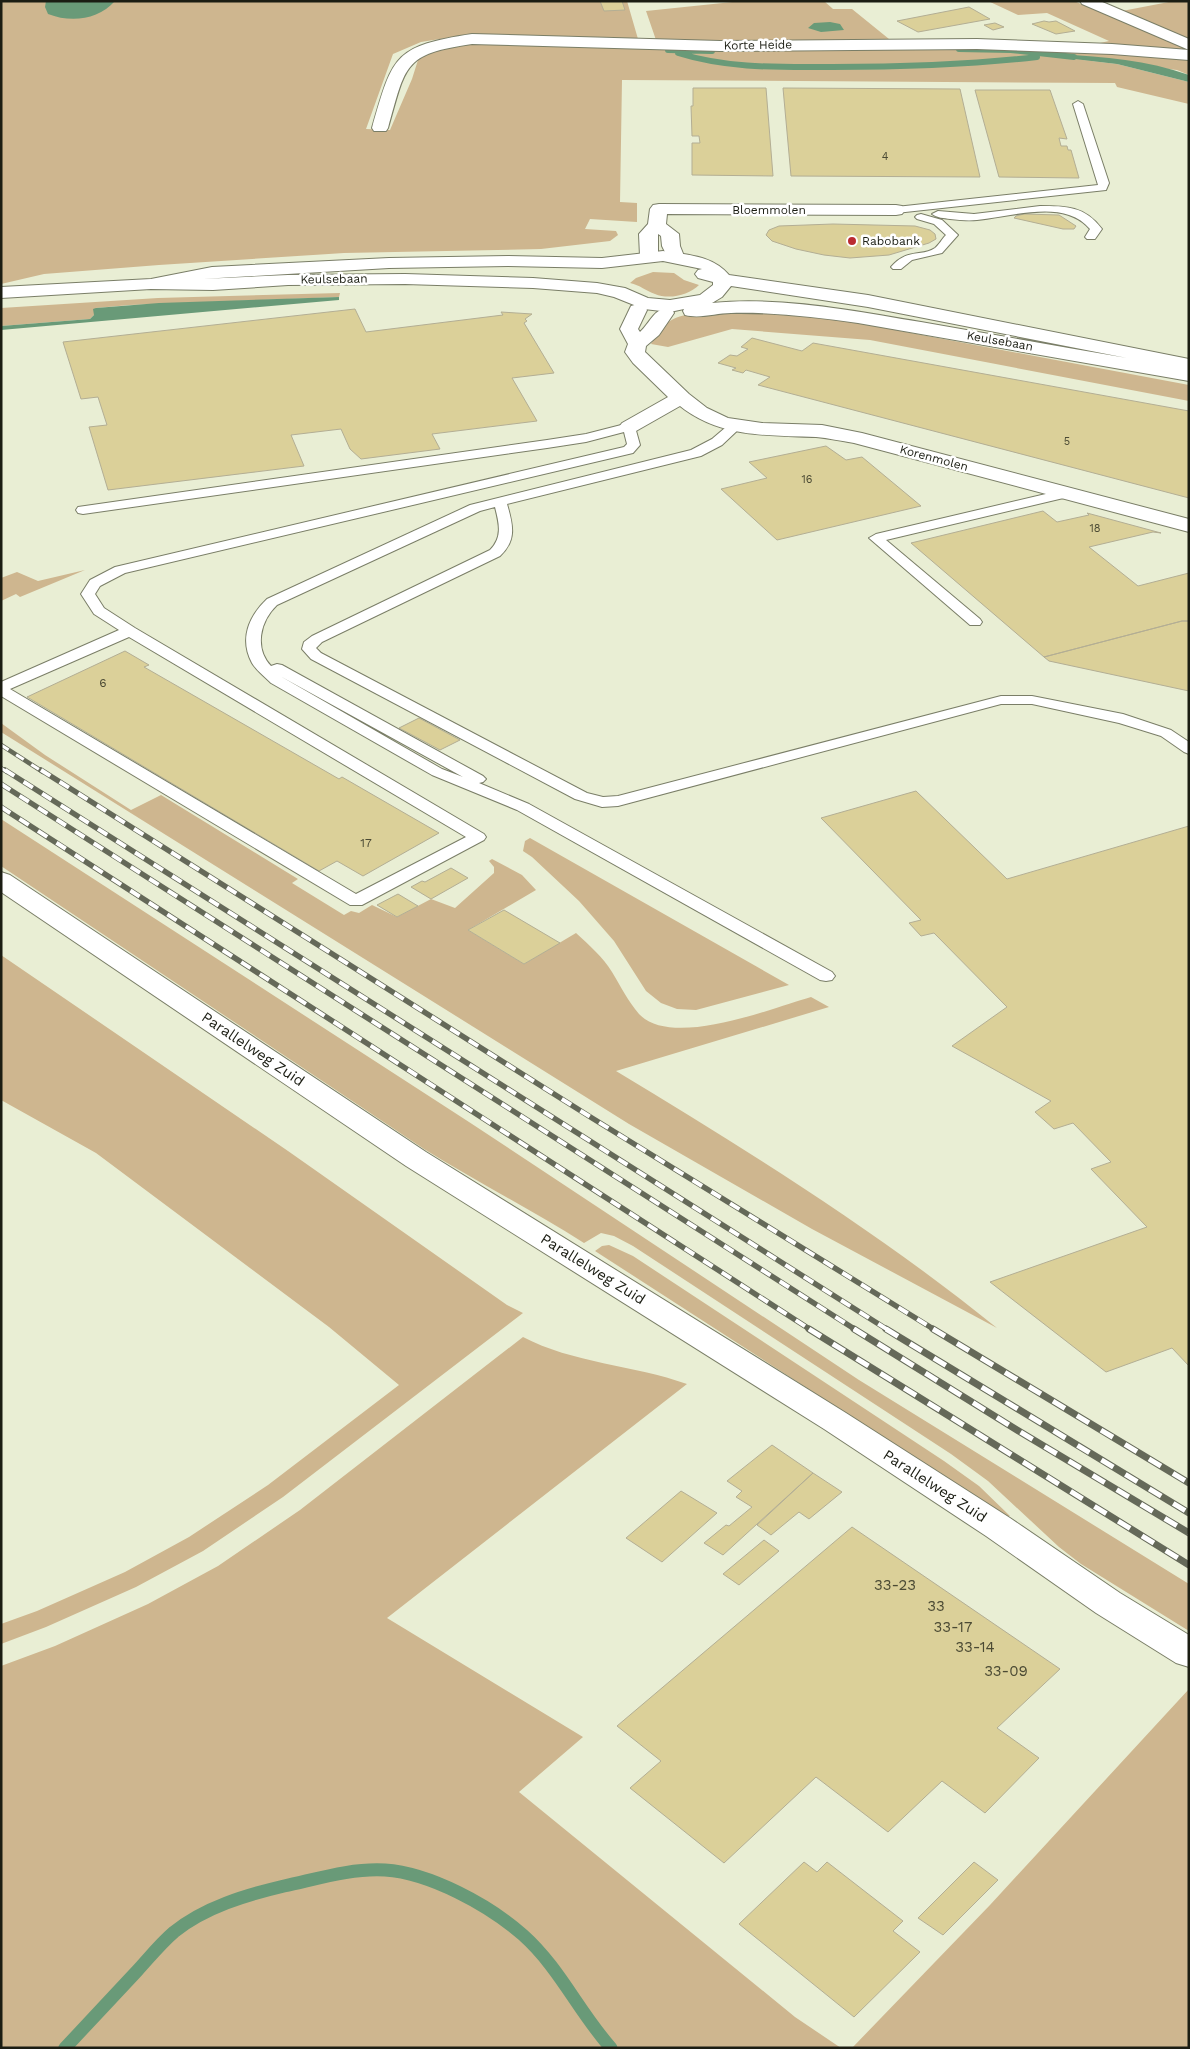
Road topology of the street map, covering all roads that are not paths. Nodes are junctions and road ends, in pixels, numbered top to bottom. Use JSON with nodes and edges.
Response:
{"nodes":[{"id":1,"x":1087,"y":1,"type":"edge"},
{"id":2,"x":1189,"y":45,"type":"edge"},
{"id":3,"x":1189,"y":55,"type":"edge"},
{"id":4,"x":1078,"y":104,"type":"dead end"},
{"id":5,"x":380,"y":128,"type":"dead end"},
{"id":6,"x":896,"y":210,"type":"junction"},
{"id":7,"x":657,"y":226,"type":"junction"},
{"id":8,"x":1091,"y":237,"type":"dead end"},
{"id":9,"x":675,"y":256,"type":"junction"},
{"id":10,"x":648,"y":260,"type":"junction"},
{"id":11,"x":618,"y":265,"type":"junction"},
{"id":12,"x":897,"y":267,"type":"dead end"},
{"id":13,"x":720,"y":275,"type":"junction"},
{"id":14,"x":151,"y":284,"type":"junction"},
{"id":15,"x":608,"y":292,"type":"junction"},
{"id":16,"x":1,"y":293,"type":"edge"},
{"id":17,"x":707,"y":304,"type":"junction"},
{"id":18,"x":638,"y":310,"type":"junction"},
{"id":19,"x":667,"y":310,"type":"junction"},
{"id":20,"x":636,"y":344,"type":"junction"},
{"id":21,"x":1189,"y":366,"type":"edge"},
{"id":22,"x":1189,"y":375,"type":"edge"},
{"id":23,"x":680,"y":398,"type":"junction"},
{"id":24,"x":736,"y":425,"type":"junction"},
{"id":25,"x":628,"y":427,"type":"junction"},
{"id":26,"x":1067,"y":494,"type":"junction"},
{"id":27,"x":500,"y":500,"type":"junction"},
{"id":28,"x":83,"y":510,"type":"dead end"},
{"id":29,"x":1189,"y":526,"type":"edge"},
{"id":30,"x":975,"y":622,"type":"dead end"},
{"id":31,"x":130,"y":631,"type":"junction"},
{"id":32,"x":1,"y":689,"type":"edge"},
{"id":33,"x":1189,"y":748,"type":"edge"},
{"id":34,"x":1,"y":880,"type":"edge"},
{"id":35,"x":826,"y":976,"type":"dead end"},
{"id":36,"x":1189,"y":1653,"type":"edge"}],
"edges":[{"from":1,"to":2,"type":"street"},
{"from":3,"to":5,"type":"street","name":"Korte Heide"},
{"from":4,"to":6,"type":"lane"},
{"from":6,"to":7,"type":"street","name":"Bloemmolen"},
{"from":6,"to":8,"type":"lane"},
{"from":6,"to":12,"type":"lane"},
{"from":7,"to":9,"type":"street"},
{"from":7,"to":10,"type":"street","name":"Bloemmolen"},
{"from":9,"to":10,"type":"street"},
{"from":9,"to":13,"type":"street"},
{"from":10,"to":11,"type":"street","name":"Keulsebaan"},
{"from":10,"to":13,"type":"street"},
{"from":11,"to":14,"type":"street","name":"Keulsebaan"},
{"from":11,"to":15,"type":"street"},
{"from":13,"to":17,"type":"street"},
{"from":13,"to":21,"type":"street","name":"Keulsebaan"},
{"from":14,"to":15,"type":"street","name":"Keulsebaan"},
{"from":14,"to":16,"type":"street","name":"Keulsebaan"},
{"from":15,"to":18,"type":"street"},
{"from":15,"to":19,"type":"street"},
{"from":17,"to":19,"type":"street","name":"Keulsebaan"},
{"from":17,"to":22,"type":"street","name":"Keulsebaan"},
{"from":18,"to":19,"type":"street"},
{"from":18,"to":20,"type":"street","name":"Korenmolen"},
{"from":19,"to":20,"type":"street"},
{"from":20,"to":23,"type":"street","name":"Korenmolen"},
{"from":23,"to":24,"type":"street","name":"Korenmolen"},
{"from":23,"to":25,"type":"street"},
{"from":24,"to":26,"type":"street","name":"Korenmolen"},
{"from":24,"to":27,"type":"lane"},
{"from":25,"to":28,"type":"lane"},
{"from":25,"to":31,"type":"lane"},
{"from":26,"to":29,"type":"street","name":"Korenmolen"},
{"from":26,"to":30,"type":"lane"},
{"from":27,"to":33,"type":"lane"},
{"from":27,"to":35,"type":"lane"},
{"from":31,"to":32,"type":"lane"},
{"from":31,"to":32,"type":"lane"},
{"from":34,"to":36,"type":"street","name":"Parallelweg Zuid"}]}
